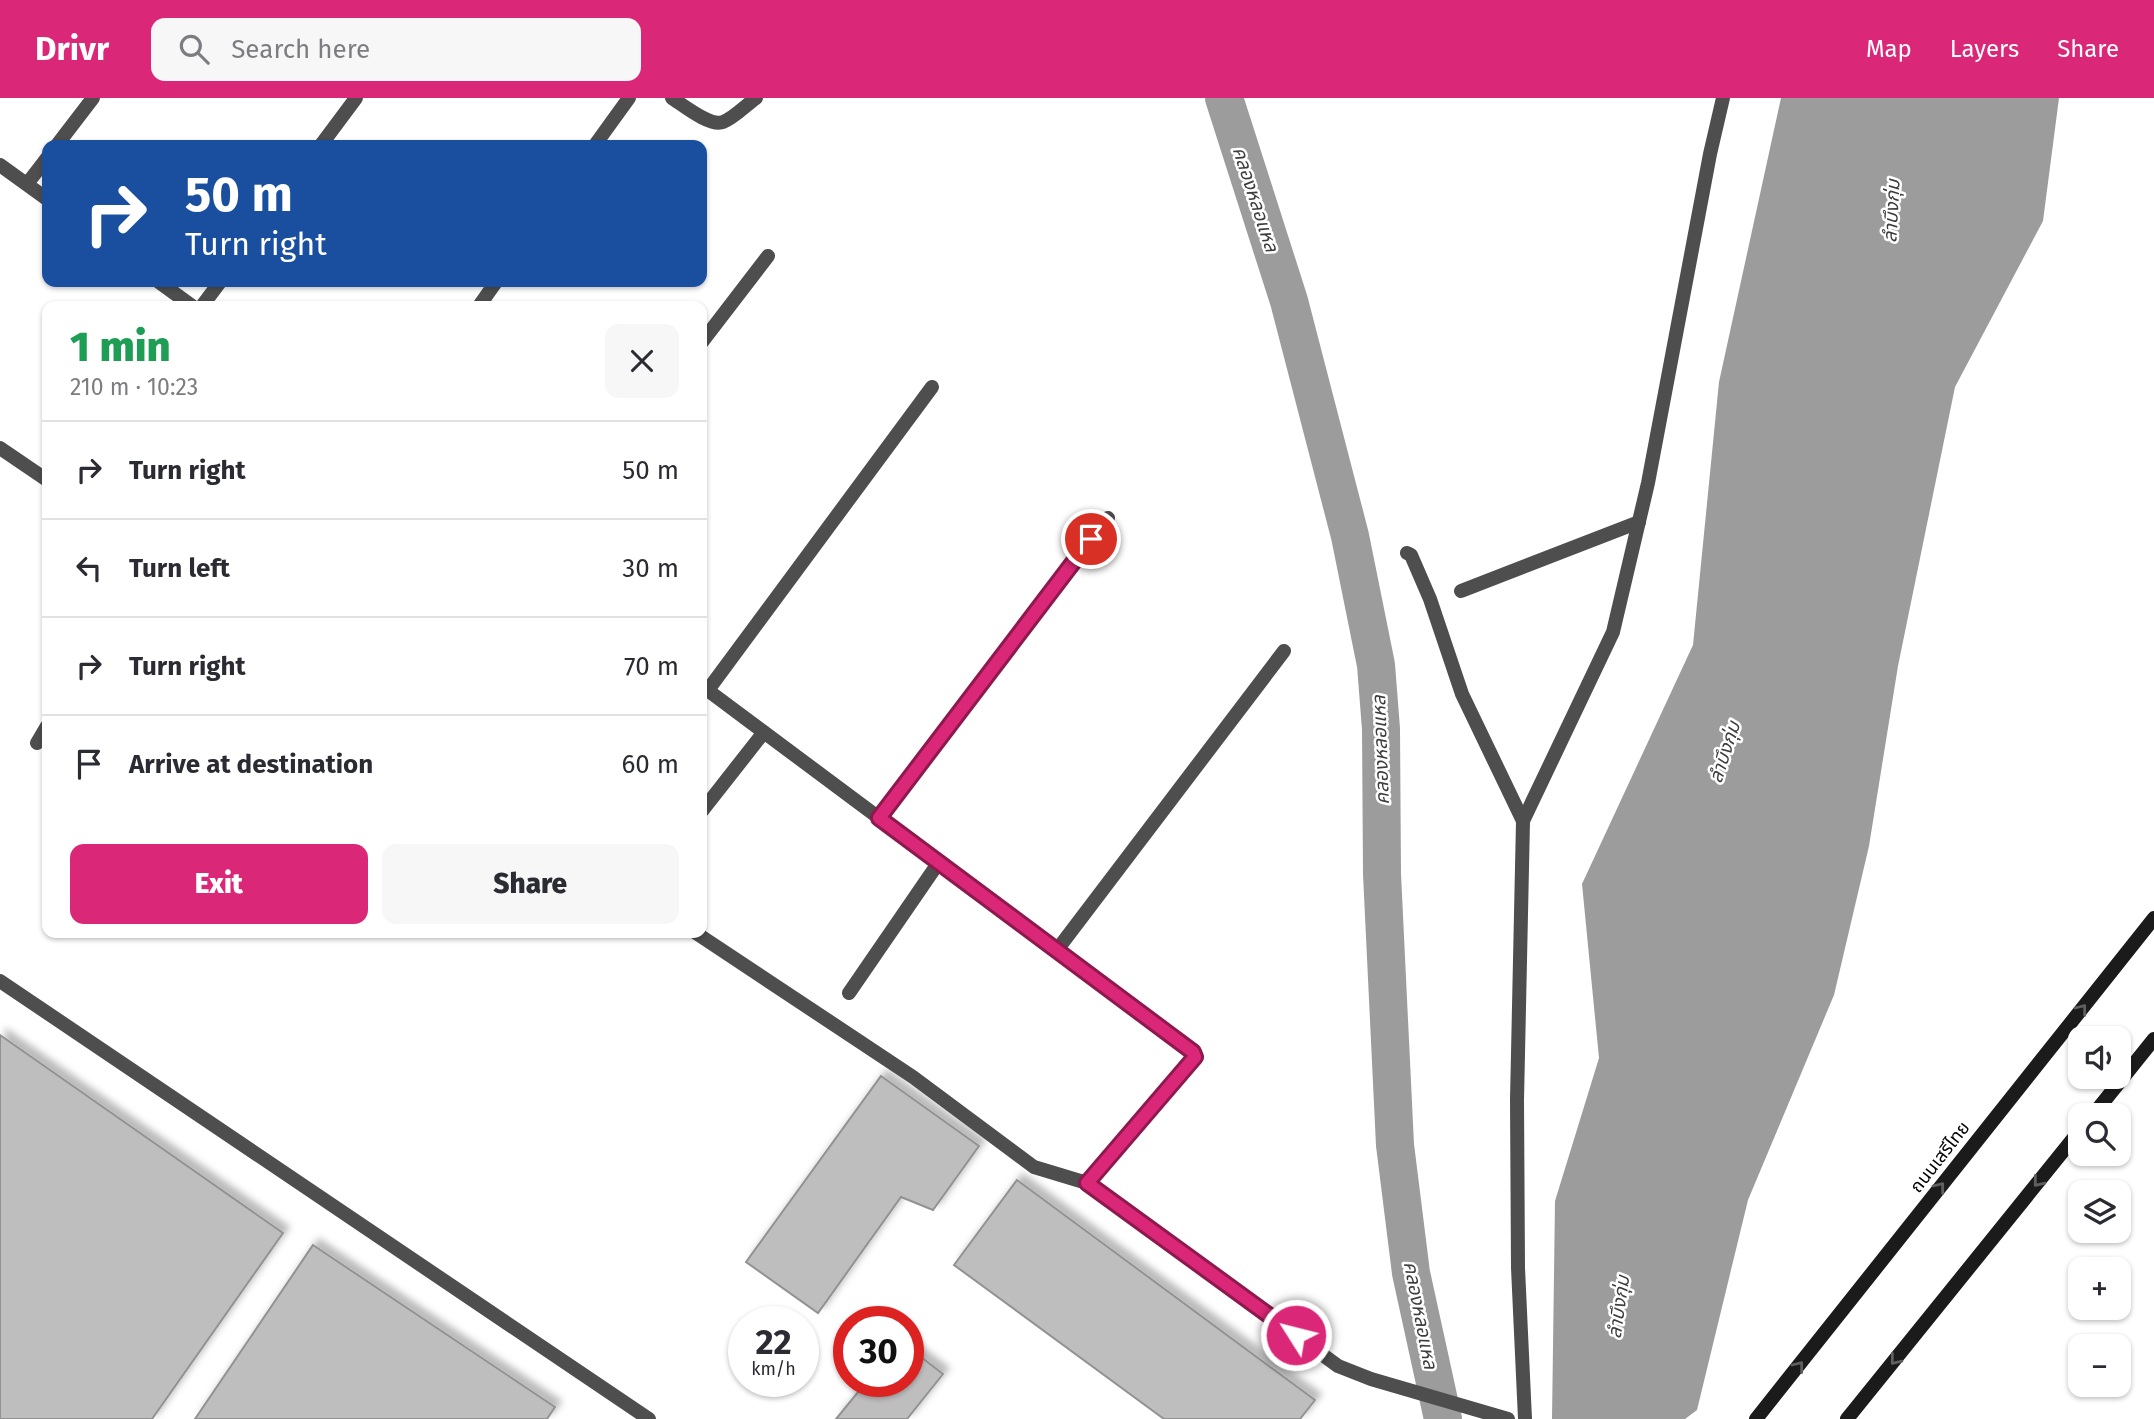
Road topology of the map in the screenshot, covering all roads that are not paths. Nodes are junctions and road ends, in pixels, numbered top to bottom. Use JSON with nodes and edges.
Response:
{"nodes":[{"id":1,"x":93,"y":98,"type":"edge"},
{"id":2,"x":356,"y":98,"type":"edge"},
{"id":3,"x":629,"y":98,"type":"edge"},
{"id":4,"x":672,"y":98,"type":"edge"},
{"id":5,"x":756,"y":98,"type":"edge"},
{"id":6,"x":1723,"y":98,"type":"edge"},
{"id":7,"x":61,"y":140,"type":"edge"},
{"id":8,"x":325,"y":140,"type":"edge"},
{"id":9,"x":599,"y":140,"type":"edge"},
{"id":10,"x":42,"y":164,"type":"edge"},
{"id":11,"x":0,"y":165,"type":"edge"},
{"id":12,"x":27,"y":184,"type":"junction"},
{"id":13,"x":42,"y":195,"type":"edge"},
{"id":14,"x":768,"y":256,"type":"dead end"},
{"id":15,"x":166,"y":287,"type":"edge"},
{"id":16,"x":185,"y":301,"type":"edge"},
{"id":17,"x":707,"y":335,"type":"edge"},
{"id":18,"x":932,"y":387,"type":"dead end"},
{"id":19,"x":0,"y":448,"type":"edge"},
{"id":20,"x":42,"y":477,"type":"edge"},
{"id":21,"x":1108,"y":517,"type":"dead end"},
{"id":22,"x":1639,"y":522,"type":"junction"},
{"id":23,"x":1407,"y":553,"type":"dead end"},
{"id":24,"x":1461,"y":591,"type":"dead end"},
{"id":25,"x":1284,"y":651,"type":"dead end"},
{"id":26,"x":707,"y":685,"type":"edge"},
{"id":27,"x":707,"y":689,"type":"edge"},
{"id":28,"x":764,"y":732,"type":"junction"},
{"id":29,"x":42,"y":734,"type":"edge"},
{"id":30,"x":37,"y":743,"type":"dead end"},
{"id":31,"x":707,"y":805,"type":"edge"},
{"id":32,"x":879,"y":818,"type":"junction"},
{"id":33,"x":1523,"y":821,"type":"junction"},
{"id":34,"x":939,"y":862,"type":"junction"},
{"id":35,"x":2154,"y":918,"type":"edge"},
{"id":36,"x":704,"y":938,"type":"edge"},
{"id":37,"x":1056,"y":950,"type":"junction"},
{"id":38,"x":0,"y":981,"type":"edge"},
{"id":39,"x":849,"y":993,"type":"dead end"},
{"id":40,"x":2154,"y":1039,"type":"edge"},
{"id":41,"x":2102,"y":1103,"type":"edge"},
{"id":42,"x":2068,"y":1145,"type":"edge"},
{"id":43,"x":1087,"y":1183,"type":"junction"},
{"id":44,"x":649,"y":1419,"type":"edge"},
{"id":45,"x":1508,"y":1419,"type":"edge"},
{"id":46,"x":1525,"y":1419,"type":"edge"},
{"id":47,"x":1756,"y":1419,"type":"edge"},
{"id":48,"x":1847,"y":1419,"type":"edge"}],
"edges":[{"from":1,"to":7,"type":"street"},
{"from":2,"to":8,"type":"street"},
{"from":3,"to":9,"type":"street"},
{"from":4,"to":5,"type":"street"},
{"from":6,"to":22,"type":"street"},
{"from":10,"to":12,"type":"street"},
{"from":11,"to":12,"type":"street"},
{"from":12,"to":13,"type":"street"},
{"from":14,"to":17,"type":"street"},
{"from":15,"to":16,"type":"street"},
{"from":18,"to":26,"type":"street"},
{"from":19,"to":20,"type":"street"},
{"from":21,"to":32,"type":"street"},
{"from":22,"to":24,"type":"street"},
{"from":22,"to":33,"type":"street"},
{"from":23,"to":33,"type":"street"},
{"from":25,"to":37,"type":"street"},
{"from":27,"to":28,"type":"street"},
{"from":28,"to":31,"type":"street"},
{"from":28,"to":32,"type":"street"},
{"from":29,"to":30,"type":"street"},
{"from":32,"to":34,"type":"street"},
{"from":33,"to":46,"type":"street"},
{"from":34,"to":37,"type":"street"},
{"from":34,"to":39,"type":"street"},
{"from":47,"to":35,"type":"main road","name":"ถนนเสรีไทย","one_way":true},
{"from":36,"to":43,"type":"street"},
{"from":37,"to":43,"type":"street"},
{"from":38,"to":44,"type":"street"},
{"from":40,"to":41,"type":"main road"},
{"from":42,"to":48,"type":"main road","one_way":true},
{"from":43,"to":45,"type":"street"}]}
